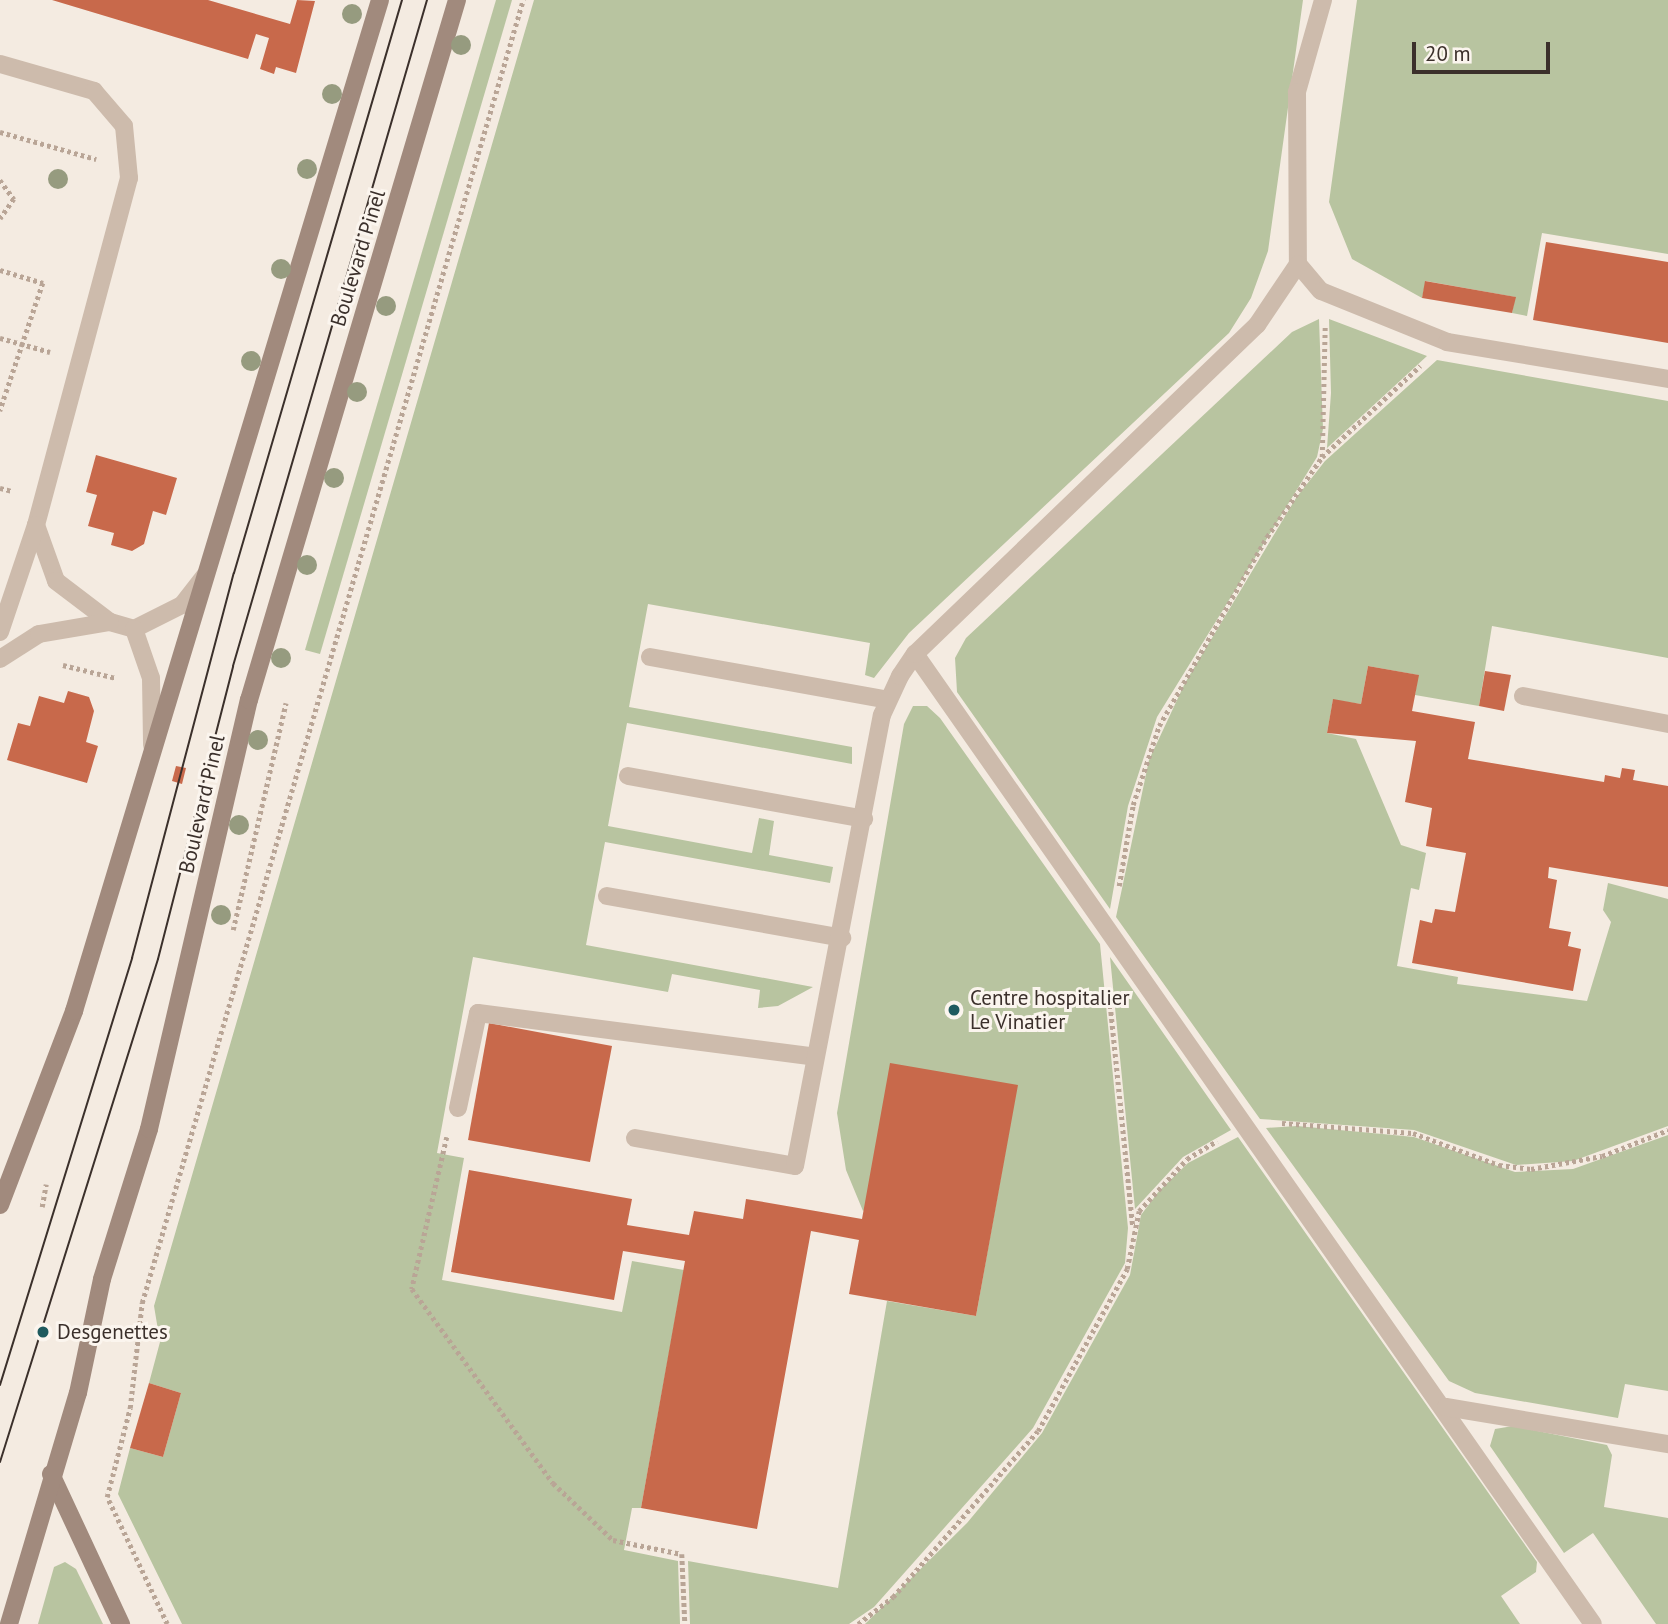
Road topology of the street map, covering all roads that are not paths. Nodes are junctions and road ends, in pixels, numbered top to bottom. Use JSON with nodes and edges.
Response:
{"nodes":[{"id":1,"x":380,"y":0,"type":"edge"},
{"id":2,"x":457,"y":0,"type":"edge"},
{"id":3,"x":1323,"y":0,"type":"edge"},
{"id":4,"x":0,"y":64,"type":"edge"},
{"id":5,"x":1298,"y":264,"type":"junction"},
{"id":6,"x":1668,"y":379,"type":"edge"},
{"id":7,"x":36,"y":525,"type":"junction"},
{"id":8,"x":210,"y":569,"type":"junction"},
{"id":9,"x":110,"y":622,"type":"junction"},
{"id":10,"x":134,"y":629,"type":"junction"},
{"id":11,"x":0,"y":632,"type":"edge"},
{"id":12,"x":915,"y":654,"type":"junction"},
{"id":13,"x":650,"y":657,"type":"dead end"},
{"id":14,"x":0,"y":659,"type":"edge"},
{"id":15,"x":1523,"y":696,"type":"dead end"},
{"id":16,"x":888,"y":699,"type":"junction"},
{"id":17,"x":1668,"y":724,"type":"edge"},
{"id":18,"x":152,"y":761,"type":"junction"},
{"id":19,"x":628,"y":776,"type":"dead end"},
{"id":20,"x":864,"y":820,"type":"junction"},
{"id":21,"x":607,"y":896,"type":"dead end"},
{"id":22,"x":842,"y":939,"type":"junction"},
{"id":23,"x":815,"y":1057,"type":"junction"},
{"id":24,"x":458,"y":1108,"type":"road end"},
{"id":25,"x":635,"y":1138,"type":"dead end"},
{"id":26,"x":0,"y":1205,"type":"edge"},
{"id":27,"x":1447,"y":1407,"type":"junction"},
{"id":28,"x":1668,"y":1444,"type":"edge"},
{"id":29,"x":51,"y":1474,"type":"junction"},
{"id":30,"x":9,"y":1624,"type":"edge"},
{"id":31,"x":121,"y":1624,"type":"edge"},
{"id":32,"x":1593,"y":1624,"type":"edge"}],
"edges":[{"from":1,"to":8,"type":"main road"},
{"from":2,"to":29,"type":"main road","name":"Boulevard Pinel"},
{"from":3,"to":5,"type":"lane"},
{"from":4,"to":7,"type":"lane"},
{"from":5,"to":6,"type":"lane"},
{"from":5,"to":12,"type":"lane"},
{"from":7,"to":9,"type":"lane"},
{"from":7,"to":11,"type":"lane"},
{"from":8,"to":10,"type":"lane"},
{"from":8,"to":18,"type":"main road"},
{"from":9,"to":10,"type":"lane"},
{"from":9,"to":14,"type":"lane"},
{"from":10,"to":18,"type":"lane"},
{"from":12,"to":16,"type":"lane"},
{"from":12,"to":27,"type":"lane"},
{"from":13,"to":16,"type":"lane"},
{"from":15,"to":17,"type":"lane"},
{"from":16,"to":20,"type":"lane"},
{"from":18,"to":26,"type":"main road"},
{"from":19,"to":20,"type":"lane"},
{"from":20,"to":22,"type":"lane"},
{"from":21,"to":22,"type":"lane"},
{"from":22,"to":23,"type":"lane"},
{"from":23,"to":24,"type":"lane"},
{"from":23,"to":25,"type":"lane"},
{"from":27,"to":28,"type":"lane"},
{"from":27,"to":32,"type":"lane"},
{"from":29,"to":30,"type":"main road","name":"Boulevard Pinel"},
{"from":29,"to":31,"type":"main road"}]}
